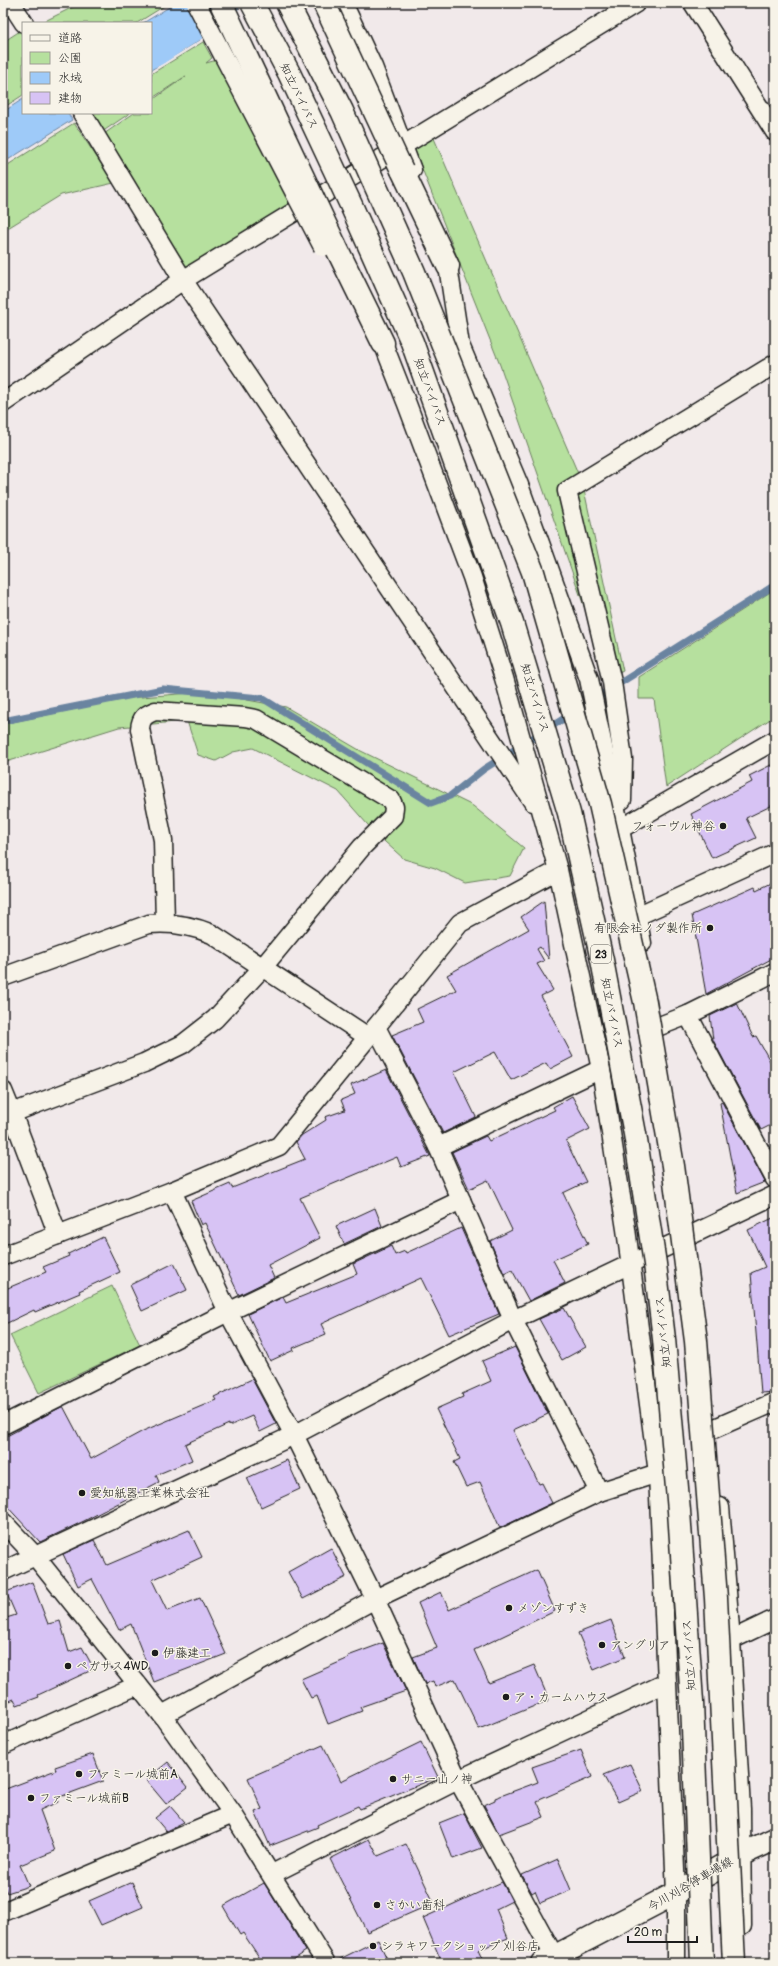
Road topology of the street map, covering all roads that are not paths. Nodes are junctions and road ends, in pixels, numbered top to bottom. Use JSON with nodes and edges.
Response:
{"nodes":[{"id":1,"x":11,"y":3,"type":"edge"},
{"id":2,"x":196,"y":3,"type":"edge"},
{"id":3,"x":221,"y":3,"type":"edge"},
{"id":4,"x":252,"y":3,"type":"edge"},
{"id":5,"x":287,"y":3,"type":"edge"},
{"id":6,"x":324,"y":3,"type":"edge"},
{"id":7,"x":343,"y":3,"type":"edge"},
{"id":8,"x":636,"y":3,"type":"edge"},
{"id":9,"x":693,"y":3,"type":"edge"},
{"id":10,"x":23,"y":22,"type":"edge"},
{"id":11,"x":83,"y":114,"type":"edge"},
{"id":12,"x":775,"y":132,"type":"edge"},
{"id":13,"x":329,"y":246,"type":"junction"},
{"id":14,"x":448,"y":266,"type":"junction"},
{"id":15,"x":183,"y":280,"type":"junction"},
{"id":16,"x":383,"y":343,"type":"joint"},
{"id":17,"x":775,"y":364,"type":"edge"},
{"id":18,"x":3,"y":403,"type":"edge"},
{"id":19,"x":775,"y":740,"type":"edge"},
{"id":20,"x":542,"y":816,"type":"junction"},
{"id":21,"x":620,"y":828,"type":"junction"},
{"id":22,"x":775,"y":854,"type":"edge"},
{"id":23,"x":558,"y":870,"type":"junction"},
{"id":24,"x":637,"y":916,"type":"junction"},
{"id":25,"x":165,"y":923,"type":"junction"},
{"id":26,"x":263,"y":967,"type":"junction"},
{"id":27,"x":775,"y":972,"type":"edge"},
{"id":28,"x":3,"y":977,"type":"edge"},
{"id":29,"x":688,"y":1016,"type":"junction"},
{"id":30,"x":657,"y":1027,"type":"junction"},
{"id":31,"x":372,"y":1032,"type":"junction"},
{"id":32,"x":601,"y":1069,"type":"junction"},
{"id":33,"x":3,"y":1091,"type":"edge"},
{"id":34,"x":7,"y":1115,"type":"edge"},
{"id":35,"x":438,"y":1147,"type":"junction"},
{"id":36,"x":775,"y":1179,"type":"edge"},
{"id":37,"x":172,"y":1190,"type":"junction"},
{"id":38,"x":775,"y":1195,"type":"edge"},
{"id":39,"x":462,"y":1200,"type":"junction"},
{"id":40,"x":58,"y":1235,"type":"junction"},
{"id":41,"x":691,"y":1236,"type":"junction"},
{"id":42,"x":3,"y":1256,"type":"edge"},
{"id":43,"x":630,"y":1265,"type":"junction"},
{"id":44,"x":228,"y":1312,"type":"junction"},
{"id":45,"x":513,"y":1320,"type":"junction"},
{"id":46,"x":775,"y":1402,"type":"edge"},
{"id":47,"x":3,"y":1425,"type":"edge"},
{"id":48,"x":713,"y":1429,"type":"junction"},
{"id":49,"x":294,"y":1435,"type":"junction"},
{"id":50,"x":658,"y":1473,"type":"junction"},
{"id":51,"x":599,"y":1492,"type":"junction"},
{"id":52,"x":3,"y":1522,"type":"edge"},
{"id":53,"x":35,"y":1556,"type":"junction"},
{"id":54,"x":3,"y":1571,"type":"edge"},
{"id":55,"x":375,"y":1600,"type":"junction"},
{"id":56,"x":775,"y":1619,"type":"edge"},
{"id":57,"x":731,"y":1640,"type":"junction"},
{"id":58,"x":666,"y":1683,"type":"junction"},
{"id":59,"x":138,"y":1686,"type":"junction"},
{"id":60,"x":162,"y":1714,"type":"junction"},
{"id":61,"x":3,"y":1745,"type":"edge"},
{"id":62,"x":458,"y":1780,"type":"junction"},
{"id":63,"x":233,"y":1814,"type":"junction"},
{"id":64,"x":775,"y":1839,"type":"edge"},
{"id":65,"x":742,"y":1854,"type":"junction"},
{"id":66,"x":272,"y":1874,"type":"junction"},
{"id":67,"x":676,"y":1893,"type":"junction"},
{"id":68,"x":3,"y":1912,"type":"edge"},
{"id":69,"x":552,"y":1961,"type":"edge"},
{"id":70,"x":326,"y":1963,"type":"edge"},
{"id":71,"x":676,"y":1963,"type":"edge"},
{"id":72,"x":702,"y":1963,"type":"edge"},
{"id":73,"x":734,"y":1963,"type":"edge"},
{"id":74,"x":743,"y":1963,"type":"edge"}],
"edges":[{"from":1,"to":10,"type":"street"},
{"from":2,"to":13,"type":"street","bridge":true},
{"from":3,"to":13,"type":"main road","bridge":true},
{"from":4,"to":72,"type":"main road","name":"知立バイパス","number":"23","bridge":true},
{"from":5,"to":73,"type":"main road","bridge":true},
{"from":6,"to":14,"type":"main road","bridge":true},
{"from":7,"to":14,"type":"street"},
{"from":8,"to":15,"type":"street"},
{"from":9,"to":12,"type":"street"},
{"from":11,"to":15,"type":"street"},
{"from":13,"to":16,"type":"main road"},
{"from":14,"to":21,"type":"street"},
{"from":15,"to":18,"type":"street"},
{"from":15,"to":20,"type":"street"},
{"from":16,"to":20,"type":"street"},
{"from":17,"to":21,"type":"street"},
{"from":19,"to":21,"type":"street"},
{"from":20,"to":23,"type":"street"},
{"from":21,"to":24,"type":"street"},
{"from":22,"to":24,"type":"street"},
{"from":23,"to":31,"type":"street"},
{"from":23,"to":32,"type":"street"},
{"from":24,"to":30,"type":"street"},
{"from":25,"to":26,"type":"street"},
{"from":25,"to":26,"type":"street"},
{"from":25,"to":28,"type":"street"},
{"from":26,"to":31,"type":"street"},
{"from":26,"to":34,"type":"street"},
{"from":27,"to":29,"type":"street"},
{"from":29,"to":30,"type":"street"},
{"from":29,"to":36,"type":"street"},
{"from":30,"to":41,"type":"street"},
{"from":31,"to":35,"type":"street"},
{"from":31,"to":37,"type":"street"},
{"from":32,"to":35,"type":"street"},
{"from":32,"to":43,"type":"street"},
{"from":33,"to":34,"type":"street"},
{"from":34,"to":40,"type":"street"},
{"from":35,"to":39,"type":"street"},
{"from":37,"to":40,"type":"street"},
{"from":37,"to":44,"type":"street"},
{"from":38,"to":41,"type":"street"},
{"from":39,"to":44,"type":"street"},
{"from":39,"to":45,"type":"street"},
{"from":40,"to":42,"type":"street"},
{"from":41,"to":43,"type":"street"},
{"from":41,"to":48,"type":"street"},
{"from":43,"to":45,"type":"street"},
{"from":43,"to":50,"type":"street"},
{"from":44,"to":47,"type":"street"},
{"from":44,"to":49,"type":"street"},
{"from":45,"to":49,"type":"street"},
{"from":45,"to":51,"type":"street"},
{"from":46,"to":48,"type":"street"},
{"from":48,"to":57,"type":"street"},
{"from":49,"to":53,"type":"street"},
{"from":49,"to":55,"type":"street"},
{"from":50,"to":51,"type":"street"},
{"from":50,"to":58,"type":"street"},
{"from":51,"to":55,"type":"street"},
{"from":52,"to":53,"type":"street"},
{"from":53,"to":54,"type":"street"},
{"from":53,"to":59,"type":"street"},
{"from":55,"to":60,"type":"street"},
{"from":55,"to":62,"type":"street"},
{"from":56,"to":57,"type":"street"},
{"from":57,"to":65,"type":"street"},
{"from":58,"to":62,"type":"street"},
{"from":58,"to":67,"type":"street"},
{"from":59,"to":60,"type":"street"},
{"from":59,"to":61,"type":"street"},
{"from":60,"to":63,"type":"street"},
{"from":62,"to":66,"type":"street"},
{"from":62,"to":69,"type":"street"},
{"from":63,"to":66,"type":"street"},
{"from":63,"to":68,"type":"street"},
{"from":64,"to":65,"type":"main road","name":"今川刈谷停車場線"},
{"from":65,"to":67,"type":"main road","name":"今川刈谷停車場線"},
{"from":65,"to":74,"type":"street"},
{"from":66,"to":70,"type":"street"},
{"from":67,"to":69,"type":"main road","name":"今川刈谷停車場線"},
{"from":67,"to":71,"type":"street"}]}
